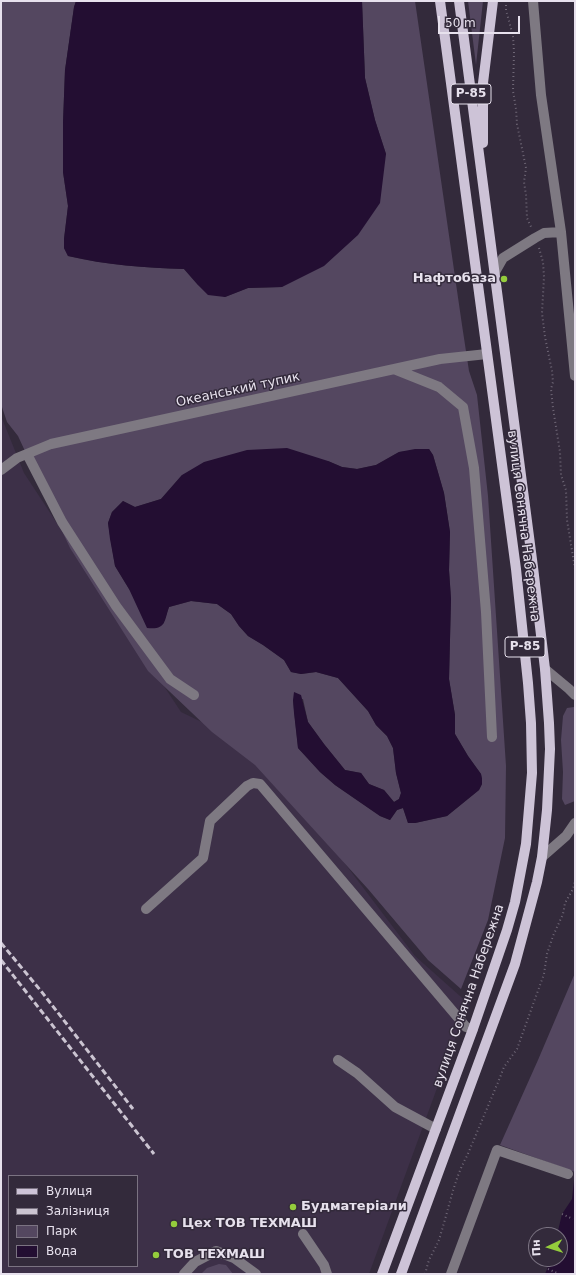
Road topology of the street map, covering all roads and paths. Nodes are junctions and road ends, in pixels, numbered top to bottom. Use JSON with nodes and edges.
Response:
{"nodes":[{"id":1,"x":440,"y":1,"type":"edge"},
{"id":2,"x":459,"y":1,"type":"edge"},
{"id":3,"x":493,"y":1,"type":"edge"},
{"id":4,"x":506,"y":1,"type":"edge"},
{"id":5,"x":533,"y":1,"type":"edge"},
{"id":6,"x":484,"y":187,"type":"junction"},
{"id":7,"x":561,"y":232,"type":"junction"},
{"id":8,"x":535,"y":238,"type":"junction"},
{"id":9,"x":495,"y":272,"type":"junction"},
{"id":10,"x":488,"y":354,"type":"junction"},
{"id":11,"x":394,"y":369,"type":"junction"},
{"id":12,"x":575,"y":376,"type":"edge"},
{"id":13,"x":27,"y":454,"type":"junction"},
{"id":14,"x":1,"y":470,"type":"edge"},
{"id":15,"x":575,"y":569,"type":"edge"},
{"id":16,"x":545,"y":669,"type":"junction"},
{"id":17,"x":194,"y":695,"type":"dead end"},
{"id":18,"x":575,"y":696,"type":"edge"},
{"id":19,"x":492,"y":737,"type":"dead end"},
{"id":20,"x":575,"y":823,"type":"edge"},
{"id":21,"x":542,"y":857,"type":"junction"},
{"id":22,"x":575,"y":882,"type":"edge"},
{"id":23,"x":146,"y":909,"type":"dead end"},
{"id":24,"x":473,"y":1029,"type":"junction"},
{"id":25,"x":338,"y":1060,"type":"dead end"},
{"id":26,"x":436,"y":1129,"type":"junction"},
{"id":27,"x":568,"y":1174,"type":"dead end"},
{"id":28,"x":562,"y":1214,"type":"dead end"},
{"id":29,"x":573,"y":1218,"type":"dead end"},
{"id":30,"x":303,"y":1234,"type":"dead end"},
{"id":31,"x":548,"y":1269,"type":"dead end"},
{"id":32,"x":252,"y":1273,"type":"edge"},
{"id":33,"x":557,"y":1273,"type":"dead end"},
{"id":34,"x":184,"y":1274,"type":"edge"},
{"id":35,"x":327,"y":1274,"type":"edge"},
{"id":36,"x":382,"y":1274,"type":"edge"},
{"id":37,"x":401,"y":1274,"type":"edge"},
{"id":38,"x":425,"y":1274,"type":"edge"},
{"id":39,"x":451,"y":1274,"type":"edge"}],
"edges":[{"from":1,"to":10,"type":"main road","name":"вулиця Сонячна Набережна","number":"Р-85"},
{"from":2,"to":6,"type":"main road","name":"вулиця Сонячна Набережна","number":"Р-85"},
{"from":3,"to":6,"type":"main road"},
{"from":4,"to":8,"type":"path"},
{"from":5,"to":7,"type":"street"},
{"from":6,"to":9,"type":"main road","name":"вулиця Сонячна Набережна","number":"Р-85"},
{"from":7,"to":8,"type":"street"},
{"from":7,"to":12,"type":"street"},
{"from":8,"to":9,"type":"street"},
{"from":8,"to":15,"type":"path"},
{"from":9,"to":16,"type":"main road","name":"вулиця Сонячна Набережна","number":"Р-85"},
{"from":10,"to":11,"type":"street","name":"Океанський тупик"},
{"from":10,"to":24,"type":"main road","name":"вулиця Сонячна Набережна","number":"Р-85"},
{"from":11,"to":13,"type":"street","name":"Океанський тупик"},
{"from":11,"to":19,"type":"street"},
{"from":13,"to":14,"type":"street","name":"Океанський тупик"},
{"from":13,"to":17,"type":"street"},
{"from":16,"to":18,"type":"street"},
{"from":16,"to":21,"type":"main road","name":"вулиця Сонячна Набережна","number":"Р-85"},
{"from":20,"to":21,"type":"street"},
{"from":21,"to":37,"type":"main road","name":"вулиця Сонячна Набережна","number":"Р-85"},
{"from":22,"to":38,"type":"path"},
{"from":23,"to":24,"type":"street"},
{"from":24,"to":26,"type":"main road","name":"вулиця Сонячна Набережна","number":"Р-85"},
{"from":25,"to":26,"type":"street"},
{"from":26,"to":36,"type":"main road","name":"вулиця Сонячна Набережна","number":"Р-85"},
{"from":27,"to":39,"type":"street"},
{"from":28,"to":29,"type":"path"},
{"from":30,"to":35,"type":"street"},
{"from":31,"to":33,"type":"path"},
{"from":32,"to":34,"type":"street"}]}
